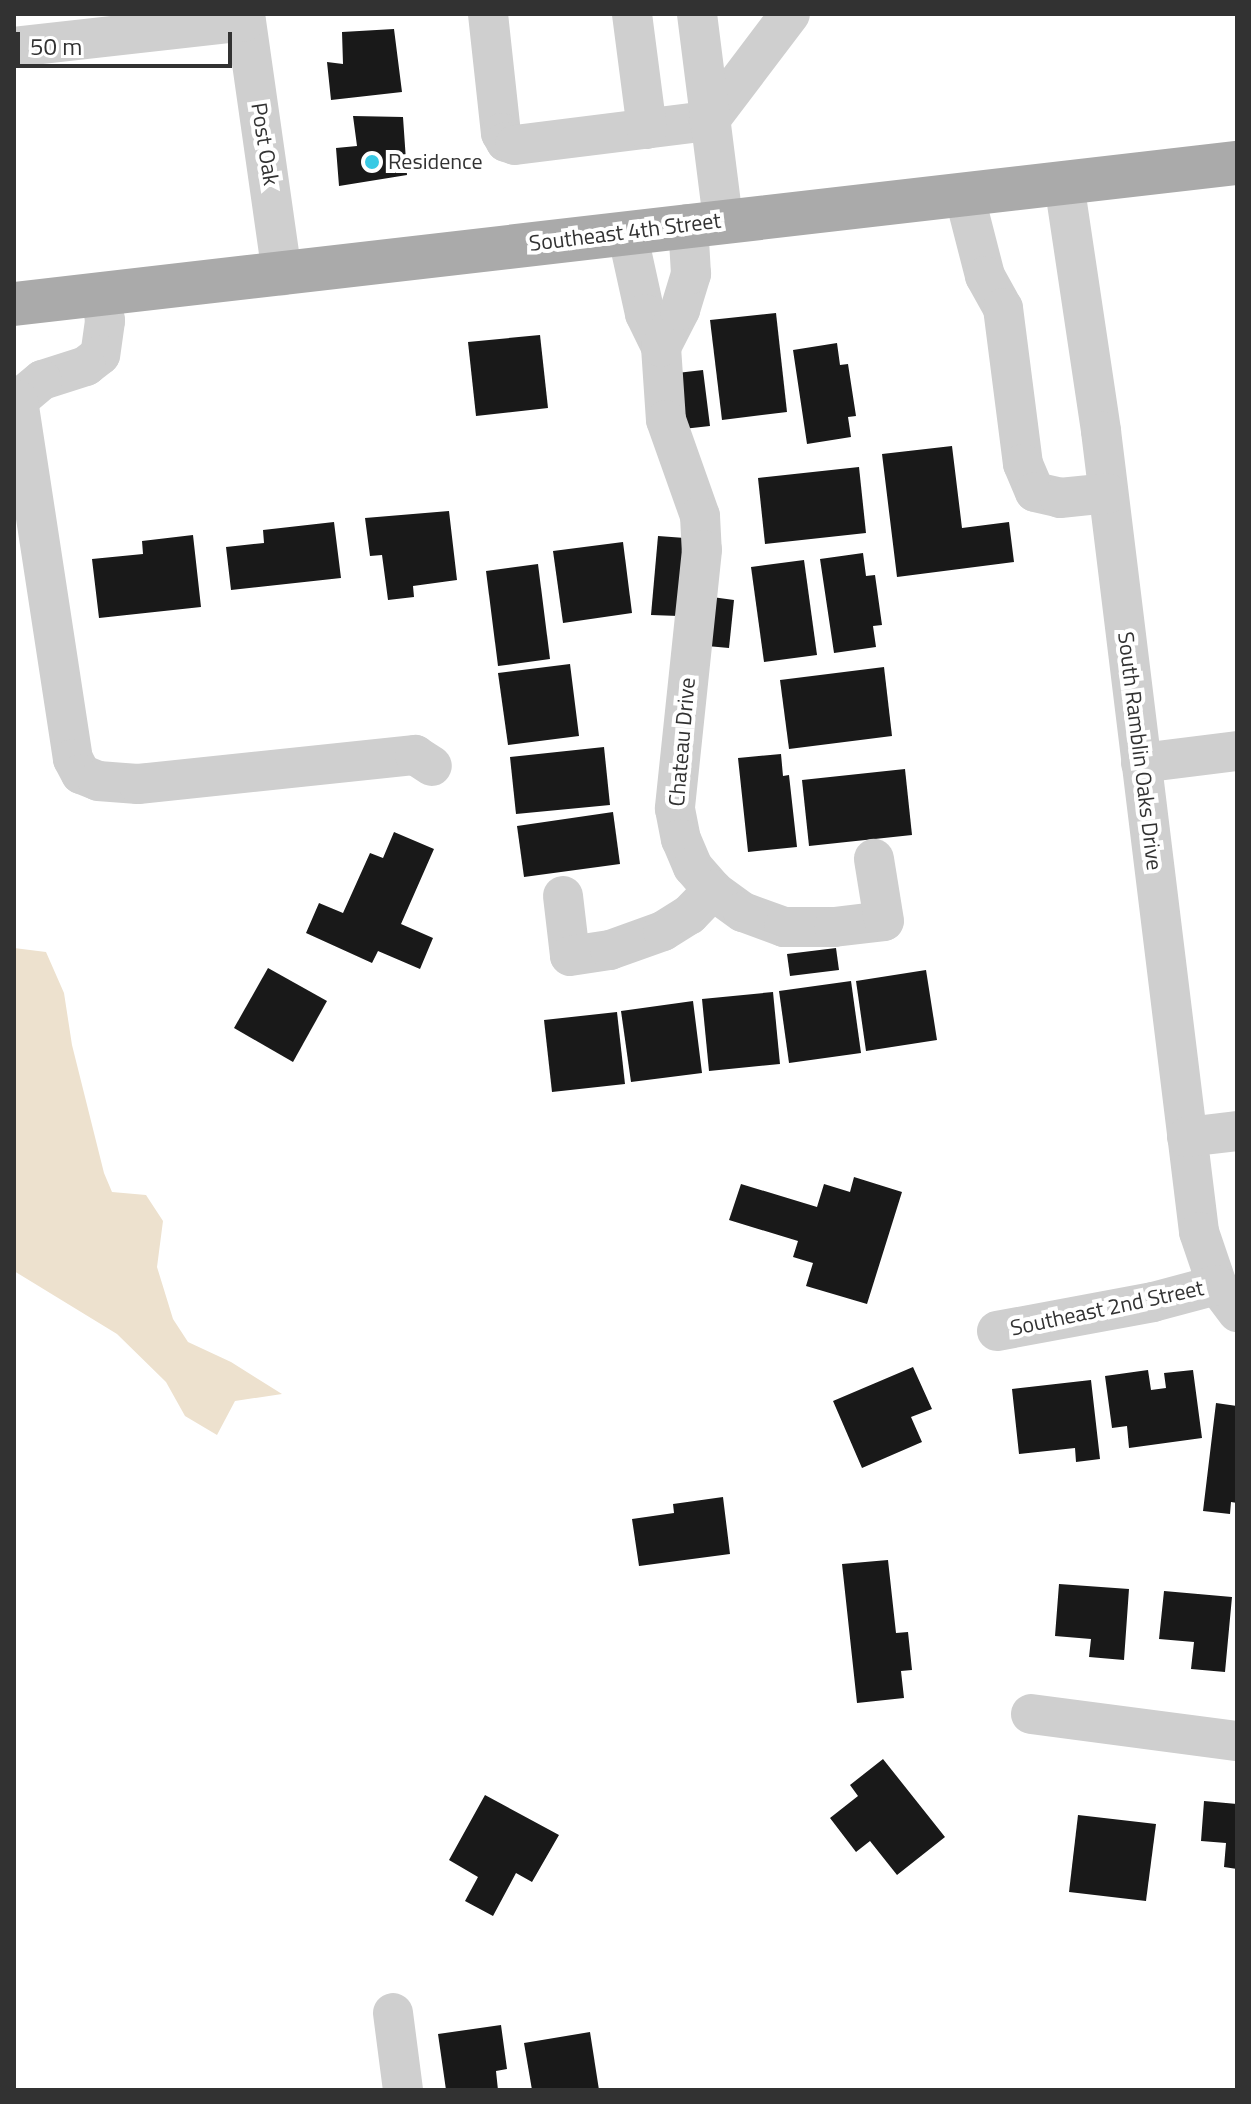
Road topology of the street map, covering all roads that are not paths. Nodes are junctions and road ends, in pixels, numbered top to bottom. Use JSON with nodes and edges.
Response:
{"nodes":[{"id":1,"x":488,"y":14,"type":"edge"},
{"id":2,"x":632,"y":14,"type":"edge"},
{"id":3,"x":697,"y":14,"type":"edge"},
{"id":4,"x":790,"y":14,"type":"edge"},
{"id":5,"x":246,"y":18,"type":"edge"},
{"id":6,"x":14,"y":47,"type":"edge"},
{"id":7,"x":709,"y":121,"type":"junction"},
{"id":8,"x":647,"y":129,"type":"junction"},
{"id":9,"x":1237,"y":163,"type":"edge"},
{"id":10,"x":1064,"y":183,"type":"junction"},
{"id":11,"x":964,"y":194,"type":"junction"},
{"id":12,"x":705,"y":222,"type":"junction"},
{"id":13,"x":627,"y":232,"type":"junction"},
{"id":14,"x":282,"y":275,"type":"junction"},
{"id":15,"x":101,"y":295,"type":"junction"},
{"id":16,"x":14,"y":304,"type":"edge"},
{"id":17,"x":661,"y":347,"type":"junction"},
{"id":18,"x":1108,"y":493,"type":"junction"},
{"id":19,"x":1237,"y":751,"type":"edge"},
{"id":20,"x":1141,"y":763,"type":"junction"},
{"id":21,"x":432,"y":766,"type":"dead end"},
{"id":22,"x":874,"y":859,"type":"dead end"},
{"id":23,"x":713,"y":890,"type":"junction"},
{"id":24,"x":563,"y":896,"type":"dead end"},
{"id":25,"x":1237,"y":1131,"type":"edge"},
{"id":26,"x":1187,"y":1137,"type":"junction"},
{"id":27,"x":1227,"y":1298,"type":"edge"},
{"id":28,"x":997,"y":1331,"type":"dead end"},
{"id":29,"x":1031,"y":1714,"type":"dead end"},
{"id":30,"x":1237,"y":1741,"type":"edge"},
{"id":31,"x":393,"y":2013,"type":"dead end"},
{"id":32,"x":403,"y":2090,"type":"edge"}],
"edges":[{"from":1,"to":8,"type":"street"},
{"from":2,"to":8,"type":"street"},
{"from":3,"to":7,"type":"street"},
{"from":4,"to":7,"type":"street"},
{"from":5,"to":6,"type":"street"},
{"from":5,"to":14,"type":"street","name":"Post Oak"},
{"from":7,"to":8,"type":"street"},
{"from":7,"to":12,"type":"street"},
{"from":9,"to":10,"type":"main road","name":"Southeast 4th Street"},
{"from":10,"to":11,"type":"main road","name":"Southeast 4th Street"},
{"from":10,"to":18,"type":"street","name":"South Ramblin Oaks Drive"},
{"from":11,"to":12,"type":"main road","name":"Southeast 4th Street"},
{"from":11,"to":18,"type":"street"},
{"from":12,"to":13,"type":"main road","name":"Southeast 4th Street"},
{"from":12,"to":17,"type":"street"},
{"from":13,"to":14,"type":"main road","name":"Southeast 4th Street"},
{"from":13,"to":17,"type":"street","name":"Chateau Drive"},
{"from":14,"to":15,"type":"main road","name":"Southeast 4th Street"},
{"from":15,"to":16,"type":"main road","name":"Southeast 4th Street"},
{"from":15,"to":21,"type":"street"},
{"from":17,"to":23,"type":"street","name":"Chateau Drive"},
{"from":18,"to":20,"type":"street","name":"South Ramblin Oaks Drive"},
{"from":19,"to":20,"type":"street"},
{"from":20,"to":26,"type":"street","name":"South Ramblin Oaks Drive"},
{"from":22,"to":23,"type":"street","name":"Chateau Drive"},
{"from":23,"to":24,"type":"street"},
{"from":25,"to":26,"type":"street"},
{"from":26,"to":27,"type":"street","name":"South Ramblin Oaks Drive"},
{"from":27,"to":28,"type":"street","name":"Southeast 2nd Street"},
{"from":29,"to":30,"type":"street"},
{"from":31,"to":32,"type":"street"}]}
